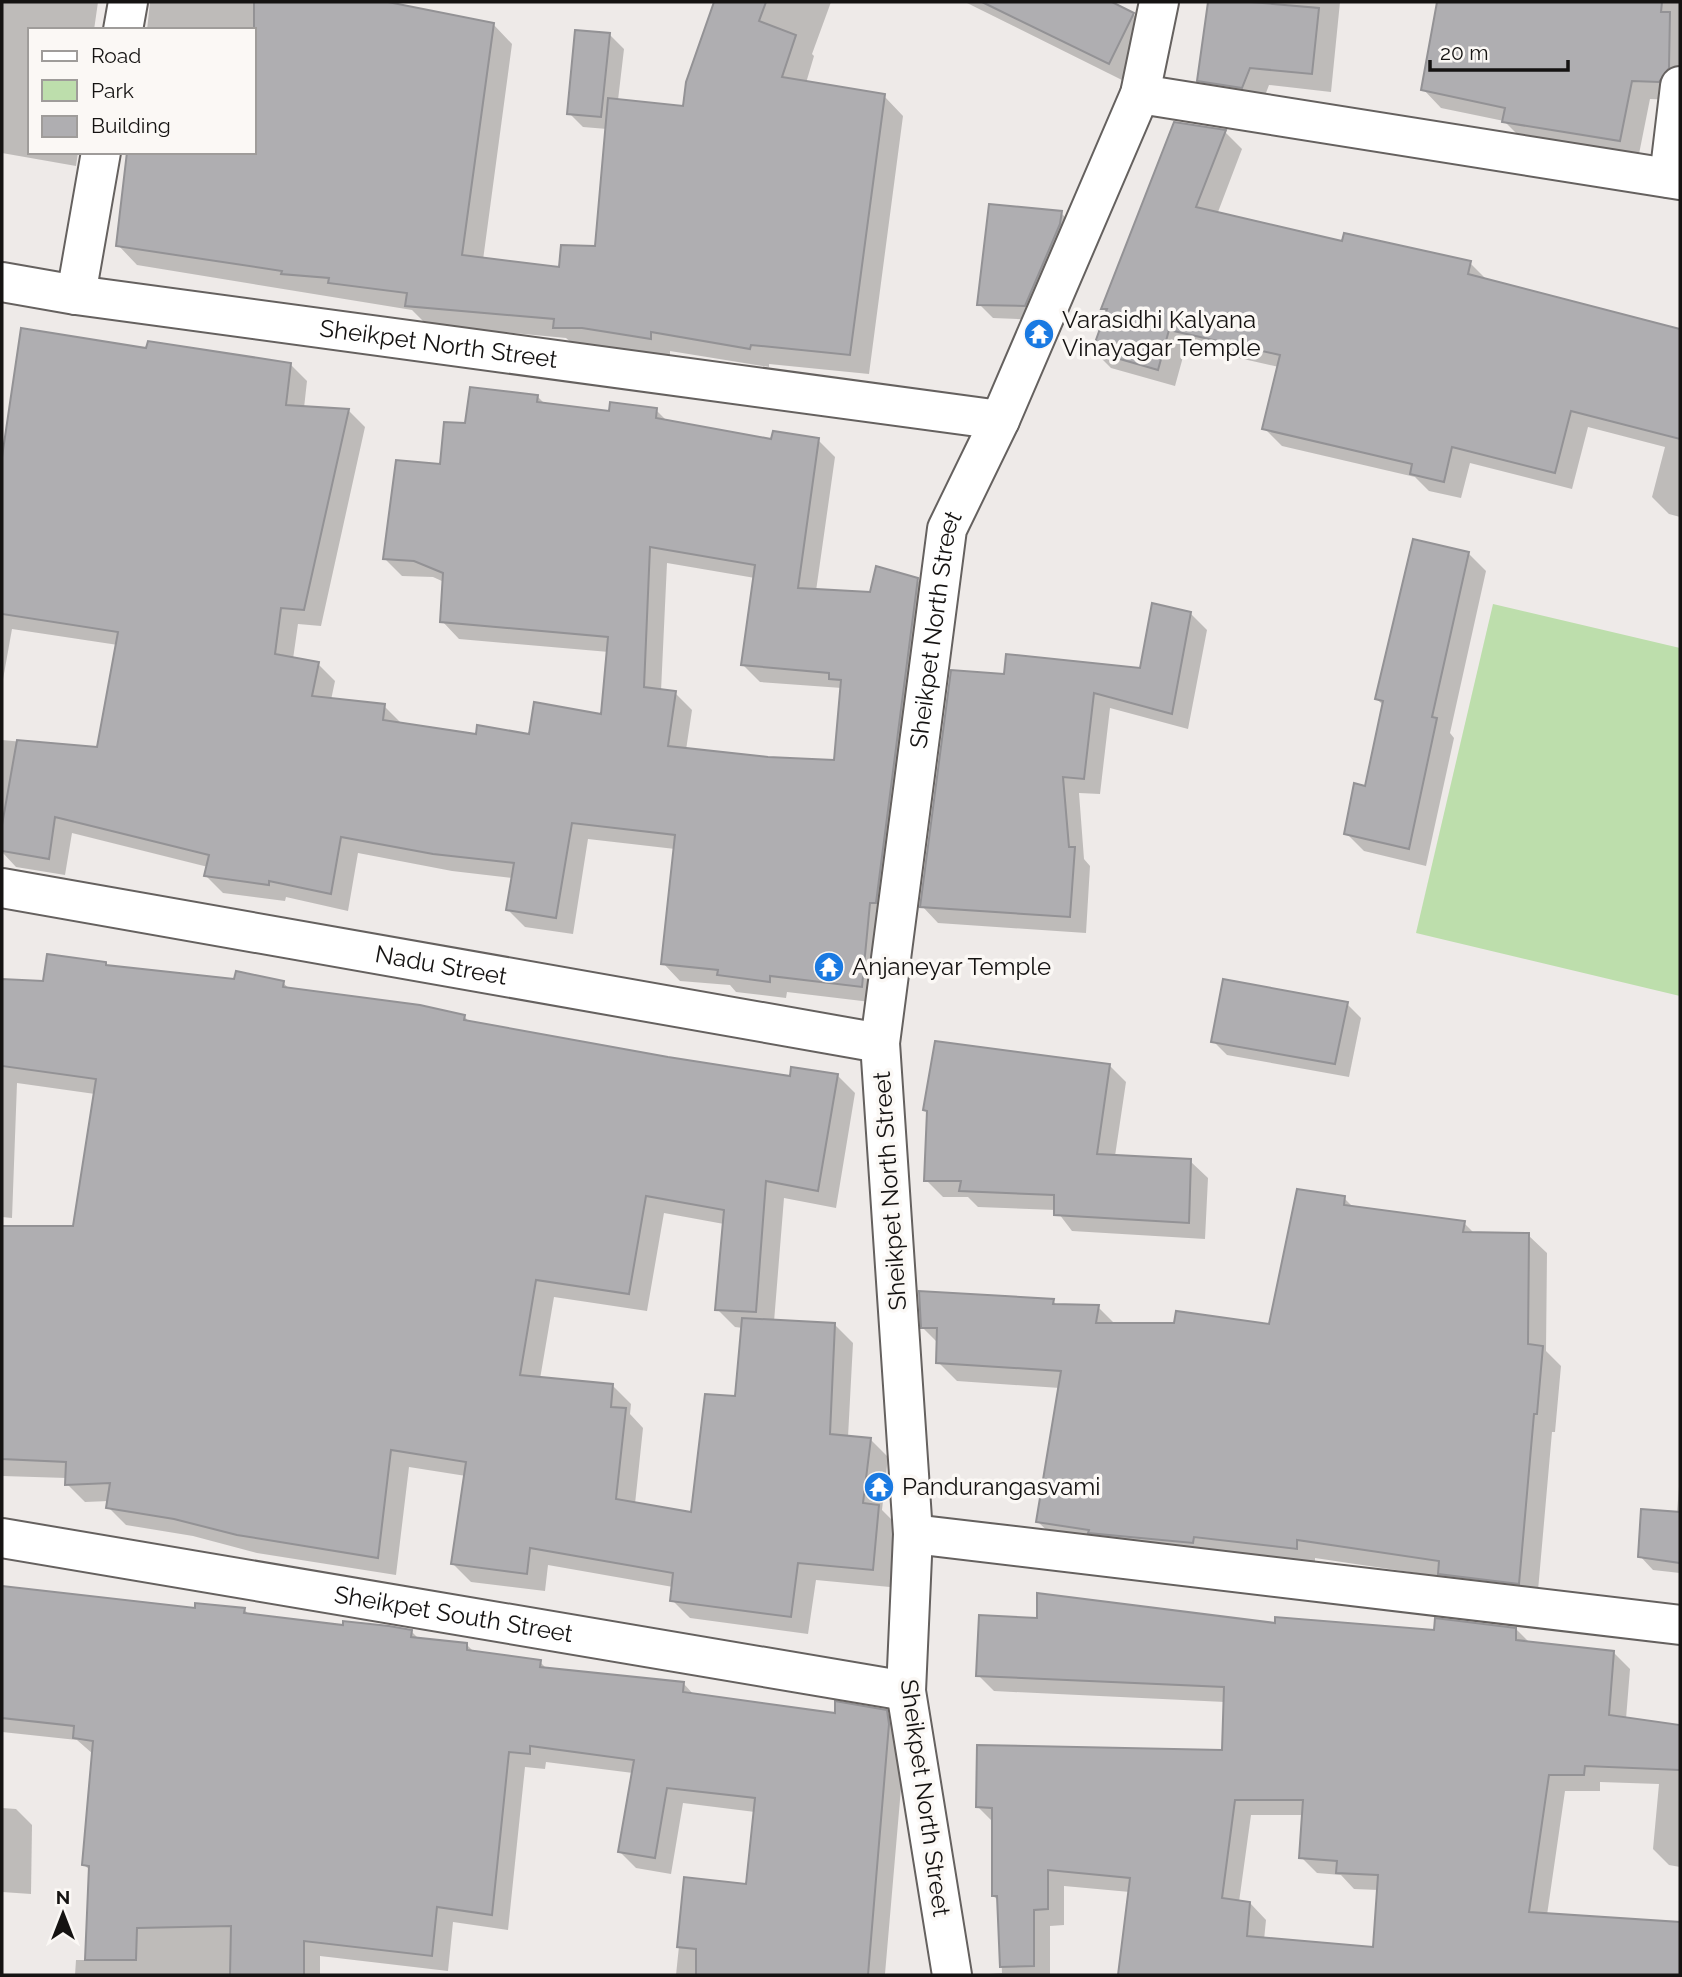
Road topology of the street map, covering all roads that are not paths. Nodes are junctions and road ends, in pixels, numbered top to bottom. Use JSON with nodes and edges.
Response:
{"nodes":[{"id":1,"x":128,"y":2,"type":"edge"},
{"id":2,"x":1159,"y":2,"type":"edge"},
{"id":3,"x":123,"y":28,"type":"edge"},
{"id":4,"x":1680,"y":86,"type":"edge"},
{"id":5,"x":1140,"y":94,"type":"junction"},
{"id":6,"x":101,"y":154,"type":"edge"},
{"id":7,"x":1675,"y":179,"type":"edge"},
{"id":8,"x":2,"y":282,"type":"edge"},
{"id":9,"x":76,"y":295,"type":"junction"},
{"id":10,"x":1000,"y":420,"type":"junction"},
{"id":11,"x":2,"y":888,"type":"edge"},
{"id":12,"x":880,"y":1043,"type":"junction"},
{"id":13,"x":913,"y":1534,"type":"junction"},
{"id":14,"x":2,"y":1538,"type":"edge"},
{"id":15,"x":1680,"y":1625,"type":"edge"},
{"id":16,"x":906,"y":1691,"type":"junction"},
{"id":17,"x":952,"y":1975,"type":"edge"}],
"edges":[{"from":1,"to":3,"type":"street"},
{"from":2,"to":5,"type":"street","name":"Sheikpet North Street"},
{"from":4,"to":7,"type":"street"},
{"from":5,"to":7,"type":"street"},
{"from":5,"to":10,"type":"street","name":"Sheikpet North Street"},
{"from":6,"to":9,"type":"street"},
{"from":8,"to":9,"type":"street","name":"Sheikpet North Street"},
{"from":9,"to":10,"type":"street","name":"Sheikpet North Street"},
{"from":10,"to":12,"type":"street","name":"Sheikpet North Street"},
{"from":11,"to":12,"type":"street","name":"Nadu Street"},
{"from":12,"to":13,"type":"street","name":"Sheikpet North Street"},
{"from":13,"to":15,"type":"street"},
{"from":13,"to":16,"type":"street","name":"Sheikpet North Street"},
{"from":14,"to":16,"type":"street","name":"Sheikpet South Street"},
{"from":16,"to":17,"type":"street","name":"Sheikpet North Street"}]}
